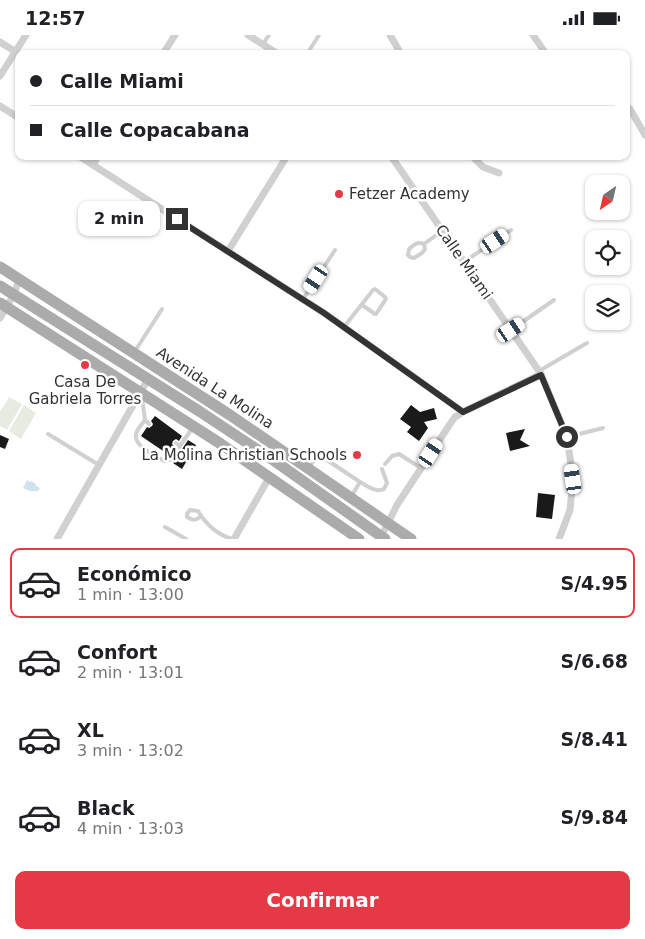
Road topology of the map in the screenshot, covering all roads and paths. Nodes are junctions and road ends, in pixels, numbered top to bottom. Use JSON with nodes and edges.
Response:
{"nodes":[{"id":1,"x":26,"y":35,"type":"edge"},
{"id":2,"x":175,"y":35,"type":"edge"},
{"id":3,"x":248,"y":35,"type":"edge"},
{"id":4,"x":269,"y":35,"type":"edge"},
{"id":5,"x":319,"y":35,"type":"edge"},
{"id":6,"x":390,"y":35,"type":"edge"},
{"id":7,"x":533,"y":35,"type":"edge"},
{"id":8,"x":0,"y":42,"type":"edge"},
{"id":9,"x":263,"y":44,"type":"junction"},
{"id":10,"x":17,"y":50,"type":"edge"},
{"id":11,"x":166,"y":50,"type":"edge"},
{"id":12,"x":272,"y":50,"type":"edge"},
{"id":13,"x":310,"y":50,"type":"edge"},
{"id":14,"x":398,"y":50,"type":"edge"},
{"id":15,"x":543,"y":50,"type":"edge"},
{"id":16,"x":15,"y":51,"type":"edge"},
{"id":17,"x":15,"y":54,"type":"edge"},
{"id":18,"x":0,"y":76,"type":"edge"},
{"id":19,"x":0,"y":106,"type":"edge"},
{"id":20,"x":630,"y":109,"type":"edge"},
{"id":21,"x":15,"y":115,"type":"edge"},
{"id":22,"x":645,"y":135,"type":"edge"},
{"id":23,"x":85,"y":160,"type":"edge"},
{"id":24,"x":96,"y":160,"type":"edge"},
{"id":25,"x":285,"y":160,"type":"edge"},
{"id":26,"x":394,"y":160,"type":"edge"},
{"id":27,"x":476,"y":160,"type":"edge"},
{"id":28,"x":93,"y":165,"type":"junction"},
{"id":29,"x":499,"y":173,"type":"dead end"},
{"id":30,"x":511,"y":230,"type":"dead end"},
{"id":31,"x":442,"y":231,"type":"junction"},
{"id":32,"x":424,"y":244,"type":"junction"},
{"id":33,"x":335,"y":250,"type":"dead end"},
{"id":34,"x":228,"y":251,"type":"junction"},
{"id":35,"x":464,"y":262,"type":"junction"},
{"id":36,"x":0,"y":267,"type":"edge"},
{"id":37,"x":19,"y":280,"type":"junction"},
{"id":38,"x":0,"y":286,"type":"edge"},
{"id":39,"x":14,"y":294,"type":"junction"},
{"id":40,"x":303,"y":299,"type":"junction"},
{"id":41,"x":554,"y":300,"type":"dead end"},
{"id":42,"x":3,"y":305,"type":"edge"},
{"id":43,"x":362,"y":305,"type":"junction"},
{"id":44,"x":162,"y":309,"type":"dead end"},
{"id":45,"x":0,"y":317,"type":"edge"},
{"id":46,"x":344,"y":327,"type":"junction"},
{"id":47,"x":511,"y":330,"type":"junction"},
{"id":48,"x":587,"y":343,"type":"dead end"},
{"id":49,"x":134,"y":353,"type":"junction"},
{"id":50,"x":540,"y":373,"type":"junction"},
{"id":51,"x":148,"y":379,"type":"junction"},
{"id":52,"x":141,"y":392,"type":"junction"},
{"id":53,"x":463,"y":412,"type":"junction"},
{"id":54,"x":145,"y":420,"type":"junction"},
{"id":55,"x":150,"y":424,"type":"dead end"},
{"id":56,"x":194,"y":426,"type":"junction"},
{"id":57,"x":603,"y":428,"type":"dead end"},
{"id":58,"x":48,"y":434,"type":"dead end"},
{"id":59,"x":567,"y":437,"type":"junction"},
{"id":60,"x":385,"y":464,"type":"dead end"},
{"id":61,"x":99,"y":465,"type":"junction"},
{"id":62,"x":308,"y":468,"type":"junction"},
{"id":63,"x":421,"y":468,"type":"junction"},
{"id":64,"x":382,"y":469,"type":"dead end"},
{"id":65,"x":270,"y":477,"type":"junction"},
{"id":66,"x":360,"y":482,"type":"junction"},
{"id":67,"x":350,"y":497,"type":"junction"},
{"id":68,"x":200,"y":517,"type":"dead end"},
{"id":69,"x":388,"y":523,"type":"junction"},
{"id":70,"x":165,"y":527,"type":"dead end"},
{"id":71,"x":382,"y":538,"type":"edge"},
{"id":72,"x":57,"y":539,"type":"edge"},
{"id":73,"x":186,"y":539,"type":"edge"},
{"id":74,"x":234,"y":539,"type":"edge"},
{"id":75,"x":359,"y":539,"type":"edge"},
{"id":76,"x":411,"y":539,"type":"edge"},
{"id":77,"x":558,"y":539,"type":"edge"}],
"edges":[{"from":1,"to":10,"type":"street"},
{"from":2,"to":11,"type":"street"},
{"from":3,"to":9,"type":"street"},
{"from":4,"to":9,"type":"lane"},
{"from":5,"to":13,"type":"lane"},
{"from":6,"to":14,"type":"street"},
{"from":7,"to":15,"type":"street"},
{"from":8,"to":16,"type":"street"},
{"from":9,"to":12,"type":"street"},
{"from":17,"to":18,"type":"street"},
{"from":19,"to":21,"type":"street"},
{"from":20,"to":22,"type":"street"},
{"from":23,"to":28,"type":"street"},
{"from":24,"to":28,"type":"street"},
{"from":25,"to":34,"type":"street"},
{"from":26,"to":31,"type":"street","name":"Calle Miami"},
{"from":27,"to":29,"type":"street"},
{"from":28,"to":34,"type":"street"},
{"from":30,"to":35,"type":"lane"},
{"from":31,"to":32,"type":"lane"},
{"from":31,"to":35,"type":"street","name":"Calle Miami"},
{"from":32,"to":32,"type":"lane"},
{"from":33,"to":40,"type":"lane"},
{"from":34,"to":40,"type":"street"},
{"from":35,"to":47,"type":"street","name":"Calle Miami"},
{"from":36,"to":37,"type":"main road","name":"Avenida La Molina"},
{"from":37,"to":39,"type":"street"},
{"from":37,"to":49,"type":"main road","name":"Avenida La Molina"},
{"from":38,"to":39,"type":"main road","name":"Avenida La Molina"},
{"from":39,"to":42,"type":"street"},
{"from":39,"to":51,"type":"main road","name":"Avenida La Molina"},
{"from":40,"to":46,"type":"street"},
{"from":41,"to":47,"type":"lane"},
{"from":42,"to":45,"type":"street"},
{"from":42,"to":52,"type":"main road"},
{"from":43,"to":43,"type":"lane"},
{"from":43,"to":46,"type":"lane"},
{"from":44,"to":49,"type":"lane"},
{"from":46,"to":53,"type":"street"},
{"from":47,"to":50,"type":"street","name":"Calle Miami"},
{"from":48,"to":50,"type":"lane"},
{"from":49,"to":62,"type":"main road","name":"Avenida La Molina"},
{"from":50,"to":53,"type":"street"},
{"from":50,"to":59,"type":"street","name":"Calle Miami"},
{"from":51,"to":52,"type":"street"},
{"from":51,"to":71,"type":"main road","name":"Avenida La Molina"},
{"from":52,"to":54,"type":"lane"},
{"from":52,"to":56,"type":"main road"},
{"from":52,"to":61,"type":"street"},
{"from":53,"to":63,"type":"street"},
{"from":54,"to":55,"type":"lane"},
{"from":54,"to":56,"type":"lane"},
{"from":56,"to":65,"type":"main road"},
{"from":57,"to":59,"type":"lane"},
{"from":58,"to":61,"type":"lane"},
{"from":59,"to":77,"type":"street","name":"Calle Miami"},
{"from":60,"to":63,"type":"lane"},
{"from":61,"to":72,"type":"street"},
{"from":62,"to":66,"type":"lane"},
{"from":62,"to":67,"type":"main road","name":"Avenida La Molina"},
{"from":63,"to":69,"type":"street"},
{"from":64,"to":66,"type":"lane"},
{"from":65,"to":74,"type":"street"},
{"from":65,"to":75,"type":"main road"},
{"from":66,"to":67,"type":"lane"},
{"from":67,"to":69,"type":"main road","name":"Avenida La Molina"},
{"from":68,"to":74,"type":"lane"},
{"from":69,"to":71,"type":"street"},
{"from":69,"to":76,"type":"main road","name":"Avenida La Molina"},
{"from":70,"to":73,"type":"lane"}]}
